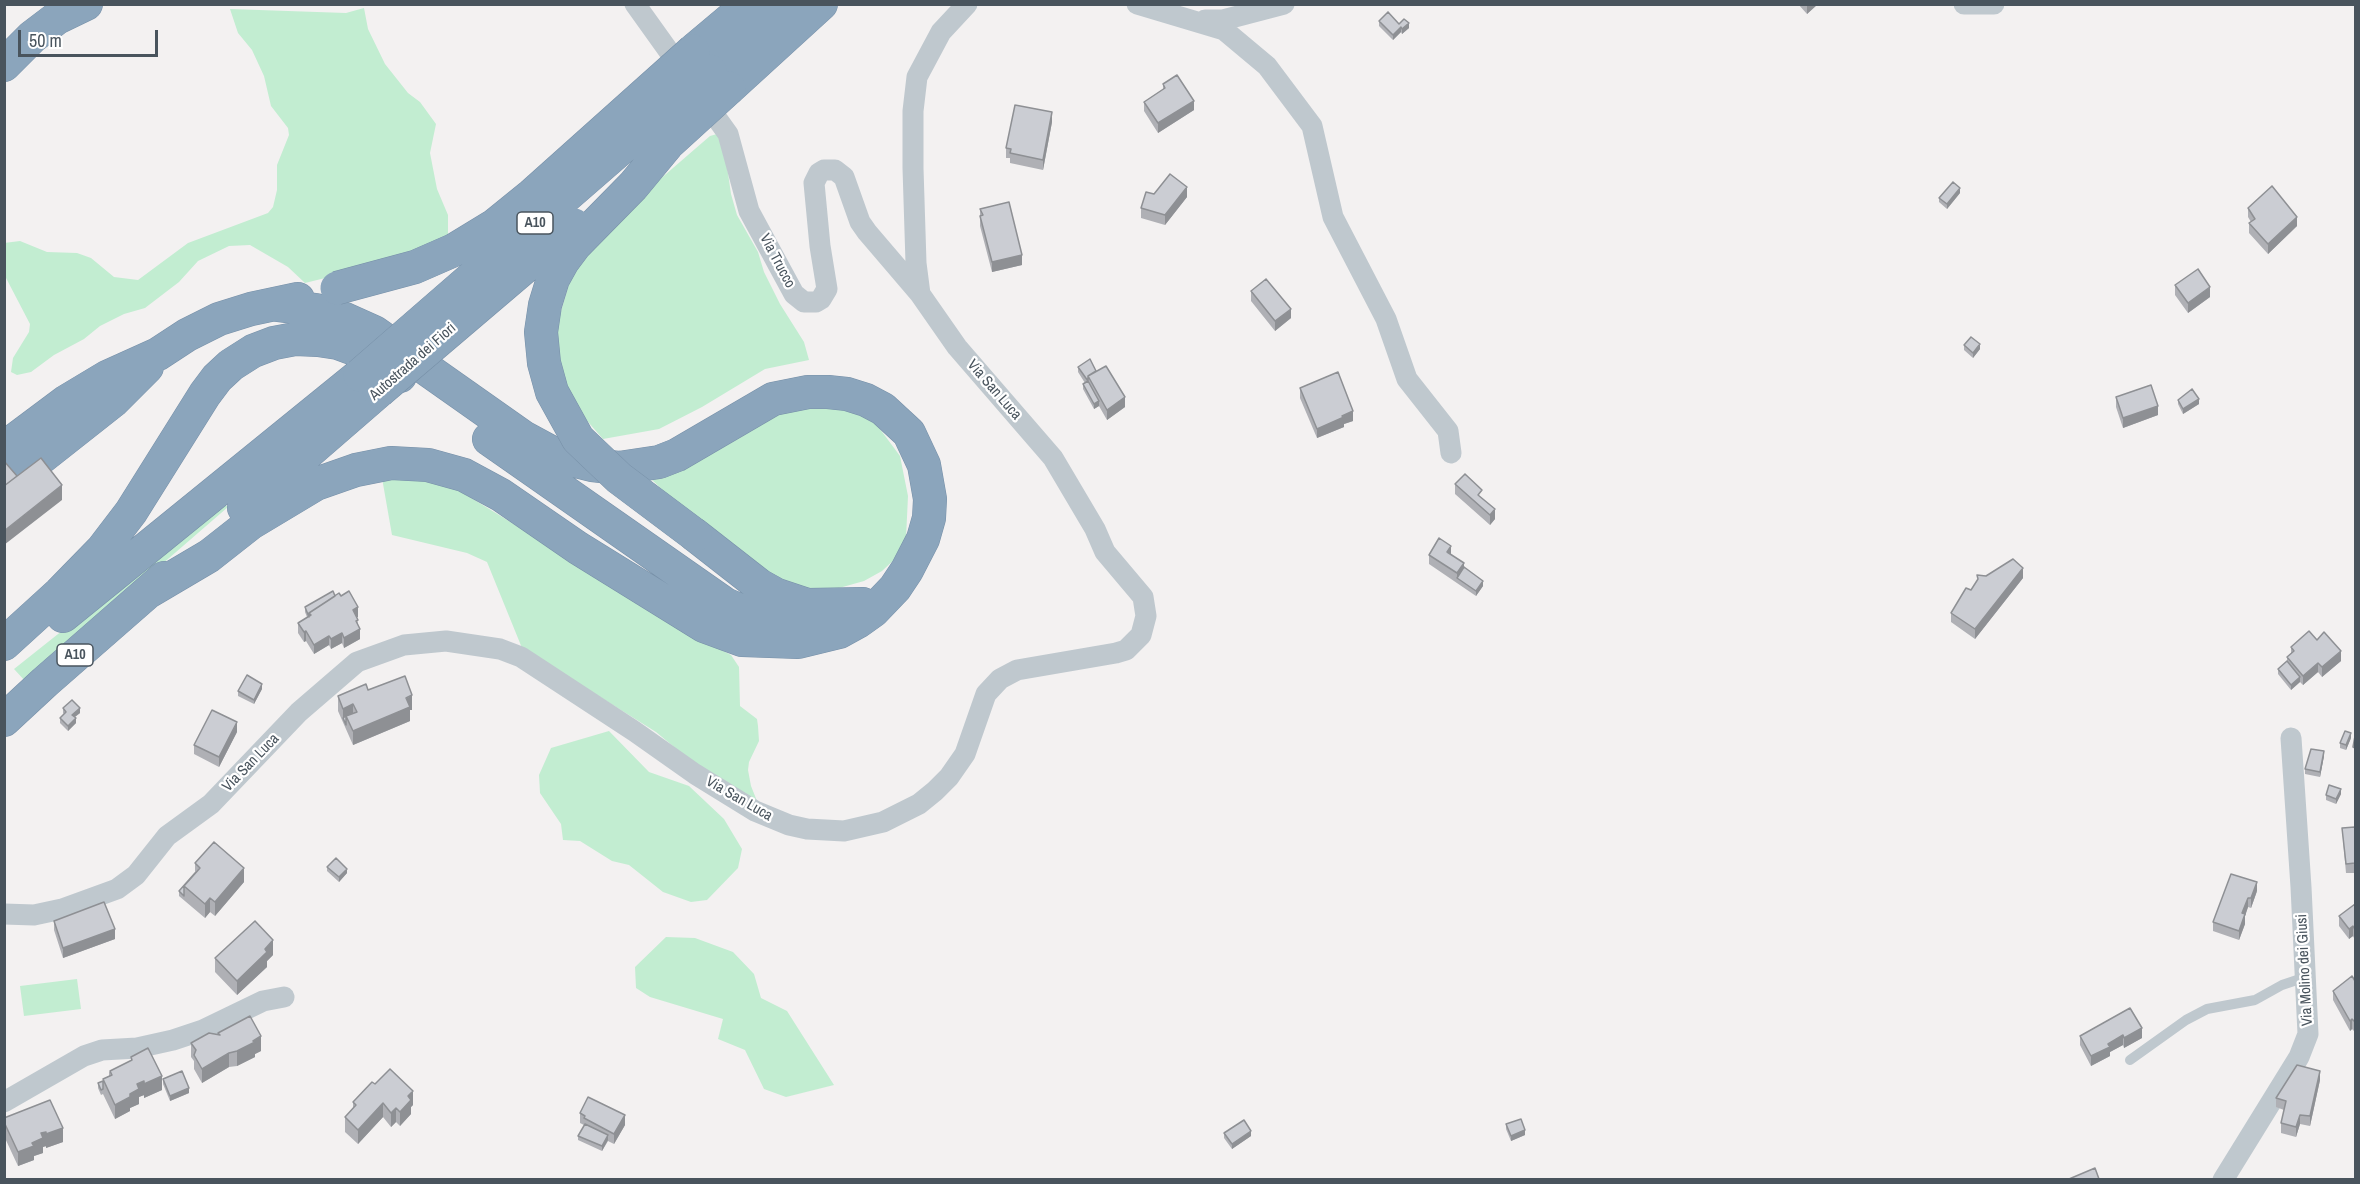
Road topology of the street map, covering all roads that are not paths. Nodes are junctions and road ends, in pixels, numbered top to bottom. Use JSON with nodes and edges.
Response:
{"nodes":[{"id":1,"x":86,"y":4,"type":"edge"},
{"id":2,"x":635,"y":4,"type":"edge"},
{"id":3,"x":749,"y":4,"type":"edge"},
{"id":4,"x":781,"y":4,"type":"edge"},
{"id":5,"x":821,"y":4,"type":"edge"},
{"id":6,"x":967,"y":4,"type":"edge"},
{"id":7,"x":1137,"y":4,"type":"edge"},
{"id":8,"x":1284,"y":4,"type":"edge"},
{"id":9,"x":1964,"y":4,"type":"edge"},
{"id":10,"x":1994,"y":4,"type":"edge"},
{"id":11,"x":1189,"y":20,"type":"junction"},
{"id":12,"x":7,"y":64,"type":"edge"},
{"id":13,"x":711,"y":70,"type":"junction"},
{"id":14,"x":667,"y":145,"type":"junction"},
{"id":15,"x":920,"y":294,"type":"junction"},
{"id":16,"x":277,"y":305,"type":"junction"},
{"id":17,"x":158,"y":354,"type":"junction"},
{"id":18,"x":369,"y":383,"type":"junction"},
{"id":19,"x":4,"y":448,"type":"edge"},
{"id":20,"x":1451,"y":453,"type":"dead end"},
{"id":21,"x":4,"y":488,"type":"edge"},
{"id":22,"x":895,"y":588,"type":"junction"},
{"id":23,"x":148,"y":592,"type":"junction"},
{"id":24,"x":863,"y":604,"type":"junction"},
{"id":25,"x":4,"y":644,"type":"edge"},
{"id":26,"x":4,"y":663,"type":"edge"},
{"id":27,"x":4,"y":720,"type":"edge"},
{"id":28,"x":2291,"y":738,"type":"dead end"},
{"id":29,"x":4,"y":914,"type":"edge"},
{"id":30,"x":2306,"y":981,"type":"junction"},
{"id":31,"x":284,"y":997,"type":"dead end"},
{"id":32,"x":2130,"y":1060,"type":"dead end"},
{"id":33,"x":4,"y":1101,"type":"edge"},
{"id":34,"x":2223,"y":1179,"type":"edge"}],
"edges":[{"from":1,"to":12,"type":"highway"},
{"from":2,"to":15,"type":"street","name":"Via Trucco"},
{"from":3,"to":13,"type":"highway"},
{"from":4,"to":13,"type":"highway","name":"Autostrada dei Fiori","number":"A10"},
{"from":5,"to":13,"type":"highway","name":"Autostrada dei Fiori","number":"A10"},
{"from":6,"to":15,"type":"street"},
{"from":7,"to":11,"type":"street"},
{"from":8,"to":11,"type":"street"},
{"from":9,"to":10,"type":"street"},
{"from":11,"to":20,"type":"street"},
{"from":13,"to":14,"type":"highway","name":"Autostrada dei Fiori","number":"A10","bridge":true},
{"from":13,"to":16,"type":"highway","bridge":true},
{"from":13,"to":18,"type":"highway","name":"Autostrada dei Fiori","number":"A10","bridge":true},
{"from":14,"to":18,"type":"highway","name":"Autostrada dei Fiori","number":"A10","bridge":true},
{"from":14,"to":24,"type":"highway","bridge":true},
{"from":15,"to":29,"type":"street","name":"Via San Luca"},
{"from":16,"to":17,"type":"highway"},
{"from":16,"to":22,"type":"highway"},
{"from":17,"to":19,"type":"highway"},
{"from":17,"to":21,"type":"highway"},
{"from":18,"to":23,"type":"highway","name":"Autostrada dei Fiori","number":"A10"},
{"from":18,"to":26,"type":"highway","name":"Autostrada dei Fiori","number":"A10"},
{"from":22,"to":23,"type":"highway"},
{"from":22,"to":24,"type":"highway"},
{"from":23,"to":27,"type":"highway","name":"Autostrada dei Fiori","number":"A10"},
{"from":24,"to":25,"type":"highway"},
{"from":28,"to":30,"type":"street","name":"Via Molino dei Giusi"},
{"from":30,"to":32,"type":"lane"},
{"from":30,"to":34,"type":"street","name":"Via Molino dei Giusi"},
{"from":31,"to":33,"type":"street"}]}
